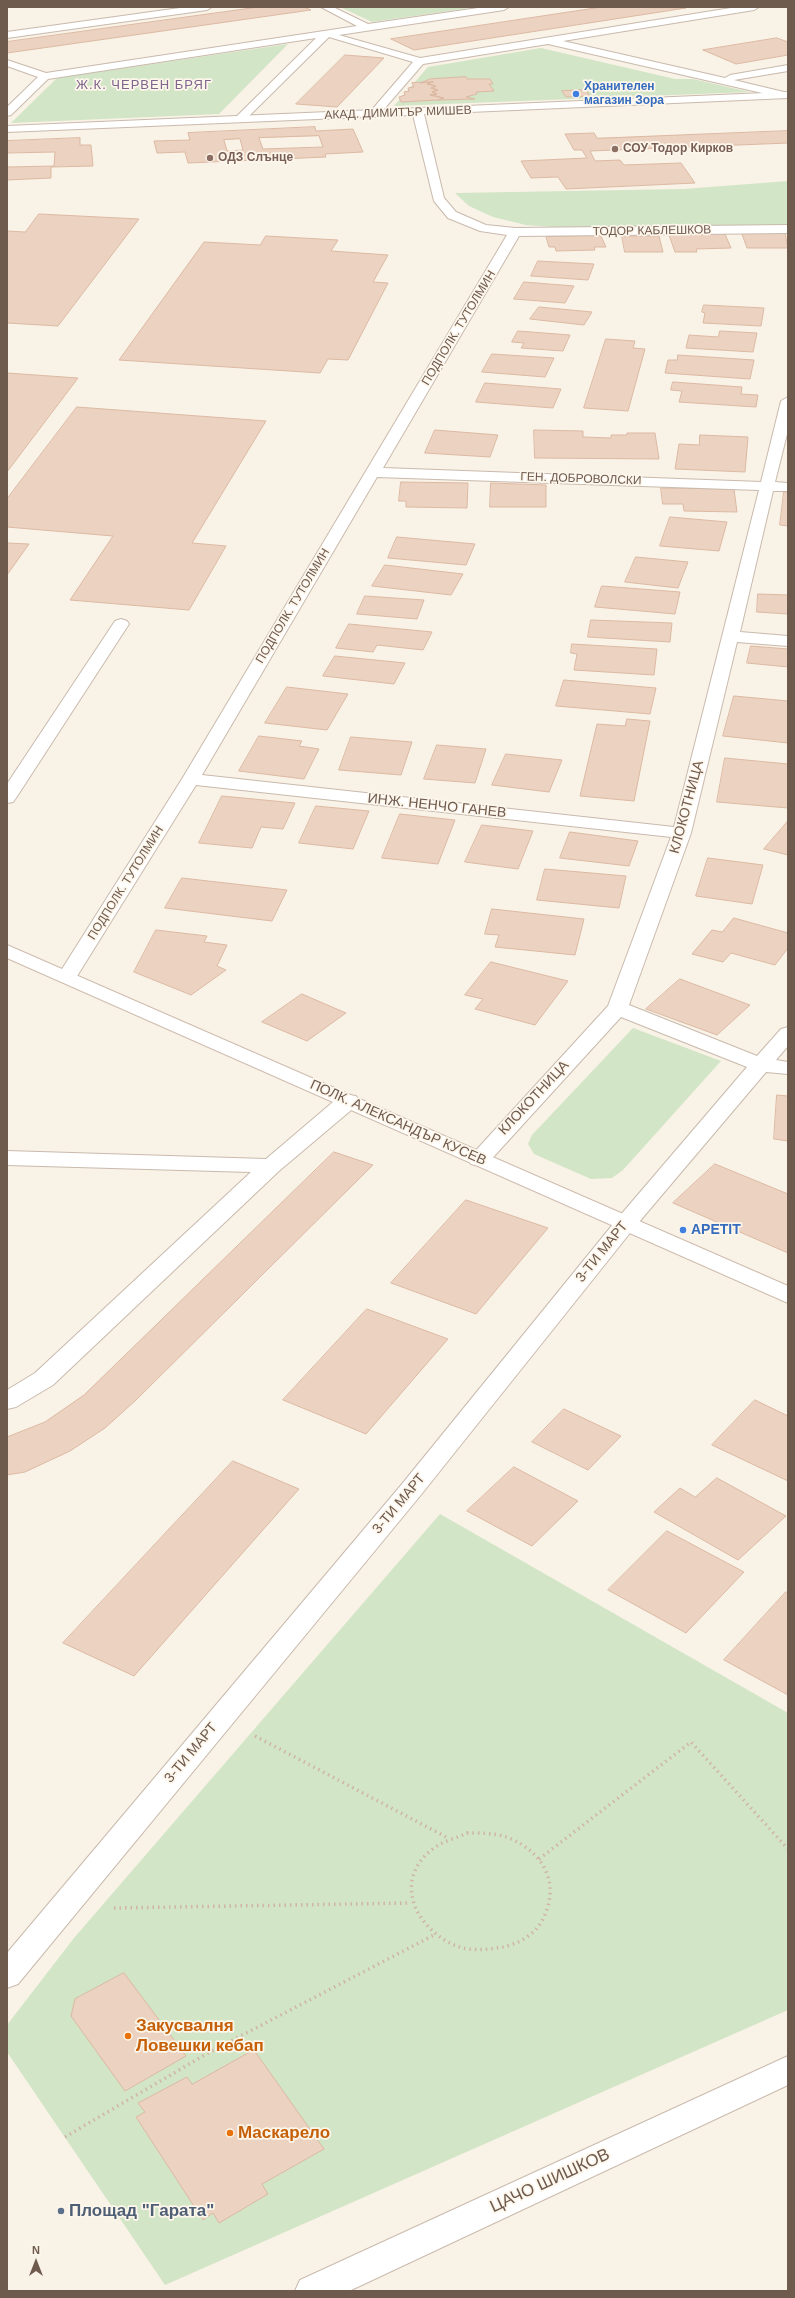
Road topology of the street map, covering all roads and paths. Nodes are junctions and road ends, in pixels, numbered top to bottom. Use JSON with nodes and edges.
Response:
{"nodes":[{"id":1,"x":207,"y":7,"type":"edge"},
{"id":2,"x":326,"y":7,"type":"edge"},
{"id":3,"x":504,"y":7,"type":"edge"},
{"id":4,"x":754,"y":7,"type":"edge"},
{"id":5,"x":368,"y":28,"type":"junction"},
{"id":6,"x":326,"y":34,"type":"junction"},
{"id":7,"x":7,"y":35,"type":"edge"},
{"id":8,"x":548,"y":41,"type":"junction"},
{"id":9,"x":420,"y":61,"type":"junction"},
{"id":10,"x":7,"y":63,"type":"edge"},
{"id":11,"x":788,"y":68,"type":"edge"},
{"id":12,"x":45,"y":76,"type":"junction"},
{"id":13,"x":719,"y":80,"type":"junction"},
{"id":14,"x":786,"y":95,"type":"edge"},
{"id":15,"x":418,"y":112,"type":"junction"},
{"id":16,"x":7,"y":113,"type":"edge"},
{"id":17,"x":374,"y":114,"type":"junction"},
{"id":18,"x":240,"y":119,"type":"junction"},
{"id":19,"x":7,"y":129,"type":"edge"},
{"id":20,"x":788,"y":229,"type":"edge"},
{"id":21,"x":515,"y":232,"type":"junction"},
{"id":22,"x":788,"y":401,"type":"edge"},
{"id":23,"x":373,"y":472,"type":"junction"},
{"id":24,"x":768,"y":486,"type":"junction"},
{"id":25,"x":788,"y":487,"type":"edge"},
{"id":26,"x":121,"y":624,"type":"dead end"},
{"id":27,"x":729,"y":636,"type":"junction"},
{"id":28,"x":788,"y":641,"type":"edge"},
{"id":29,"x":191,"y":779,"type":"junction"},
{"id":30,"x":7,"y":798,"type":"edge"},
{"id":31,"x":682,"y":833,"type":"junction"},
{"id":32,"x":7,"y":951,"type":"edge"},
{"id":33,"x":66,"y":977,"type":"junction"},
{"id":34,"x":618,"y":1008,"type":"junction"},
{"id":35,"x":788,"y":1032,"type":"edge"},
{"id":36,"x":760,"y":1065,"type":"junction"},
{"id":37,"x":788,"y":1068,"type":"edge"},
{"id":38,"x":348,"y":1101,"type":"junction"},
{"id":39,"x":7,"y":1158,"type":"edge"},
{"id":40,"x":478,"y":1159,"type":"junction"},
{"id":41,"x":271,"y":1166,"type":"junction"},
{"id":42,"x":626,"y":1223,"type":"junction"},
{"id":43,"x":788,"y":1295,"type":"edge"},
{"id":44,"x":7,"y":1401,"type":"edge"},
{"id":45,"x":221,"y":1718,"type":"junction"},
{"id":46,"x":449,"y":1838,"type":"junction"},
{"id":47,"x":788,"y":1849,"type":"edge"},
{"id":48,"x":539,"y":1858,"type":"junction"},
{"id":49,"x":411,"y":1903,"type":"junction"},
{"id":50,"x":62,"y":1909,"type":"junction"},
{"id":51,"x":434,"y":1935,"type":"junction"},
{"id":52,"x":7,"y":1975,"type":"edge"},
{"id":53,"x":788,"y":2070,"type":"edge"},
{"id":54,"x":65,"y":2137,"type":"dead end"},
{"id":55,"x":312,"y":2291,"type":"edge"}],
"edges":[{"from":1,"to":7,"type":"street"},
{"from":2,"to":5,"type":"street"},
{"from":3,"to":5,"type":"street"},
{"from":4,"to":8,"type":"street"},
{"from":5,"to":6,"type":"street"},
{"from":6,"to":9,"type":"street"},
{"from":6,"to":12,"type":"street"},
{"from":6,"to":18,"type":"street"},
{"from":8,"to":9,"type":"street"},
{"from":8,"to":13,"type":"street"},
{"from":9,"to":17,"type":"street"},
{"from":10,"to":12,"type":"street"},
{"from":11,"to":13,"type":"street"},
{"from":12,"to":16,"type":"street"},
{"from":13,"to":14,"type":"street"},
{"from":14,"to":15,"type":"street","name":"АКАД. ДИМИТЪР МИШЕВ"},
{"from":15,"to":17,"type":"street","name":"АКАД. ДИМИТЪР МИШЕВ"},
{"from":15,"to":21,"type":"street","name":"ТОДОР КАБЛЕШКОВ"},
{"from":17,"to":18,"type":"street","name":"АКАД. ДИМИТЪР МИШЕВ"},
{"from":18,"to":19,"type":"street","name":"АКАД. ДИМИТЪР МИШЕВ"},
{"from":20,"to":21,"type":"street","name":"ТОДОР КАБЛЕШКОВ"},
{"from":21,"to":23,"type":"street","name":"ПОДПОЛК. ТУТОЛМИН"},
{"from":22,"to":24,"type":"street","name":"КЛОКОТНИЦА"},
{"from":23,"to":24,"type":"street","name":"ГЕН. ДОБРОВОЛСКИ"},
{"from":23,"to":29,"type":"street","name":"ПОДПОЛК. ТУТОЛМИН"},
{"from":24,"to":25,"type":"street","name":"ГЕН. ДОБРОВОЛСКИ"},
{"from":24,"to":27,"type":"street","name":"КЛОКОТНИЦА"},
{"from":26,"to":30,"type":"street"},
{"from":27,"to":28,"type":"street"},
{"from":27,"to":31,"type":"street","name":"КЛОКОТНИЦА"},
{"from":29,"to":31,"type":"street","name":"ИНЖ. НЕНЧО ГАНЕВ"},
{"from":29,"to":33,"type":"street","name":"ПОДПОЛК. ТУТОЛМИН"},
{"from":31,"to":34,"type":"street","name":"КЛОКОТНИЦА"},
{"from":32,"to":33,"type":"street","name":"ПОЛК. АЛЕКСАНДЪР КУСЕВ"},
{"from":33,"to":38,"type":"street","name":"ПОЛК. АЛЕКСАНДЪР КУСЕВ"},
{"from":34,"to":36,"type":"street"},
{"from":34,"to":40,"type":"street","name":"КЛОКОТНИЦА"},
{"from":35,"to":36,"type":"street","name":"3-ТИ МАРТ"},
{"from":36,"to":37,"type":"street"},
{"from":36,"to":42,"type":"street","name":"3-ТИ МАРТ"},
{"from":38,"to":40,"type":"street","name":"ПОЛК. АЛЕКСАНДЪР КУСЕВ"},
{"from":38,"to":41,"type":"street"},
{"from":39,"to":41,"type":"street"},
{"from":40,"to":42,"type":"street","name":"ПОЛК. АЛЕКСАНДЪР КУСЕВ"},
{"from":41,"to":44,"type":"street"},
{"from":42,"to":43,"type":"street","name":"ПОЛК. АЛЕКСАНДЪР КУСЕВ"},
{"from":42,"to":45,"type":"street","name":"3-ТИ МАРТ"},
{"from":45,"to":46,"type":"path"},
{"from":45,"to":50,"type":"street","name":"3-ТИ МАРТ"},
{"from":46,"to":48,"type":"path"},
{"from":46,"to":49,"type":"path"},
{"from":47,"to":48,"type":"path"},
{"from":48,"to":51,"type":"path"},
{"from":49,"to":50,"type":"path"},
{"from":49,"to":51,"type":"path"},
{"from":50,"to":52,"type":"street","name":"3-ТИ МАРТ"},
{"from":51,"to":54,"type":"path"},
{"from":53,"to":55,"type":"street","name":"ЦАЧО ШИШКОВ"}]}
